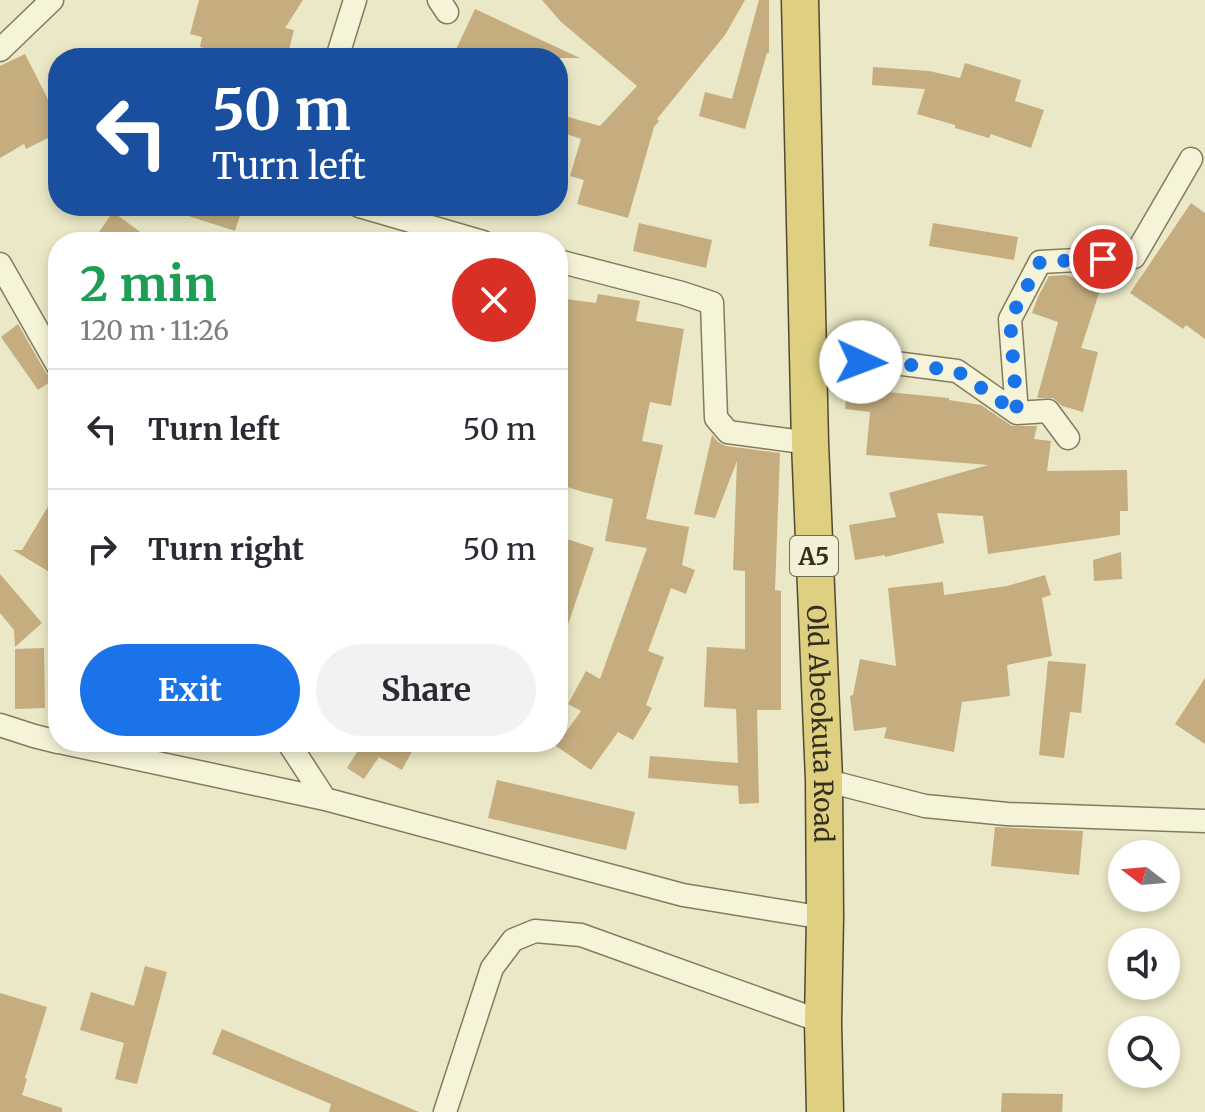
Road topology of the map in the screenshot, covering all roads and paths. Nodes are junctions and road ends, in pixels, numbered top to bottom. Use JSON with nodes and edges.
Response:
{"nodes":[{"id":1,"x":52,"y":0,"type":"edge"},
{"id":2,"x":355,"y":0,"type":"edge"},
{"id":3,"x":800,"y":0,"type":"edge"},
{"id":4,"x":340,"y":48,"type":"edge"},
{"id":5,"x":0,"y":50,"type":"edge"},
{"id":6,"x":1191,"y":159,"type":"dead end"},
{"id":7,"x":389,"y":216,"type":"edge"},
{"id":8,"x":438,"y":232,"type":"edge"},
{"id":9,"x":0,"y":264,"type":"edge"},
{"id":10,"x":568,"y":264,"type":"edge"},
{"id":11,"x":48,"y":348,"type":"edge"},
{"id":12,"x":808,"y":362,"type":"junction"},
{"id":13,"x":1017,"y":413,"type":"junction"},
{"id":14,"x":1068,"y":438,"type":"dead end"},
{"id":15,"x":810,"y":443,"type":"junction"},
{"id":16,"x":0,"y":725,"type":"edge"},
{"id":17,"x":48,"y":739,"type":"edge"},
{"id":18,"x":106,"y":752,"type":"edge"},
{"id":19,"x":294,"y":752,"type":"edge"},
{"id":20,"x":824,"y":780,"type":"junction"},
{"id":21,"x":325,"y":799,"type":"junction"},
{"id":22,"x":1204,"y":821,"type":"edge"},
{"id":23,"x":825,"y":918,"type":"junction"},
{"id":24,"x":823,"y":1022,"type":"junction"},
{"id":25,"x":445,"y":1112,"type":"edge"},
{"id":26,"x":825,"y":1112,"type":"edge"}],
"edges":[{"from":1,"to":5,"type":"street"},
{"from":2,"to":4,"type":"street"},
{"from":3,"to":12,"type":"highway","name":"Old Abeokuta Road","number":"A5"},
{"from":6,"to":13,"type":"street"},
{"from":7,"to":8,"type":"street"},
{"from":9,"to":11,"type":"street"},
{"from":10,"to":15,"type":"street"},
{"from":12,"to":13,"type":"street"},
{"from":12,"to":15,"type":"highway","name":"Old Abeokuta Road","number":"A5"},
{"from":13,"to":14,"type":"street"},
{"from":15,"to":20,"type":"highway","name":"Old Abeokuta Road","number":"A5"},
{"from":16,"to":17,"type":"street"},
{"from":18,"to":21,"type":"street"},
{"from":19,"to":21,"type":"street"},
{"from":20,"to":22,"type":"street"},
{"from":20,"to":23,"type":"highway","name":"Old Abeokuta Road","number":"A5"},
{"from":21,"to":23,"type":"street"},
{"from":23,"to":24,"type":"highway","name":"Old Abeokuta Road","number":"A5"},
{"from":24,"to":25,"type":"street"},
{"from":24,"to":26,"type":"highway","name":"Old Abeokuta Road","number":"A5"}]}
